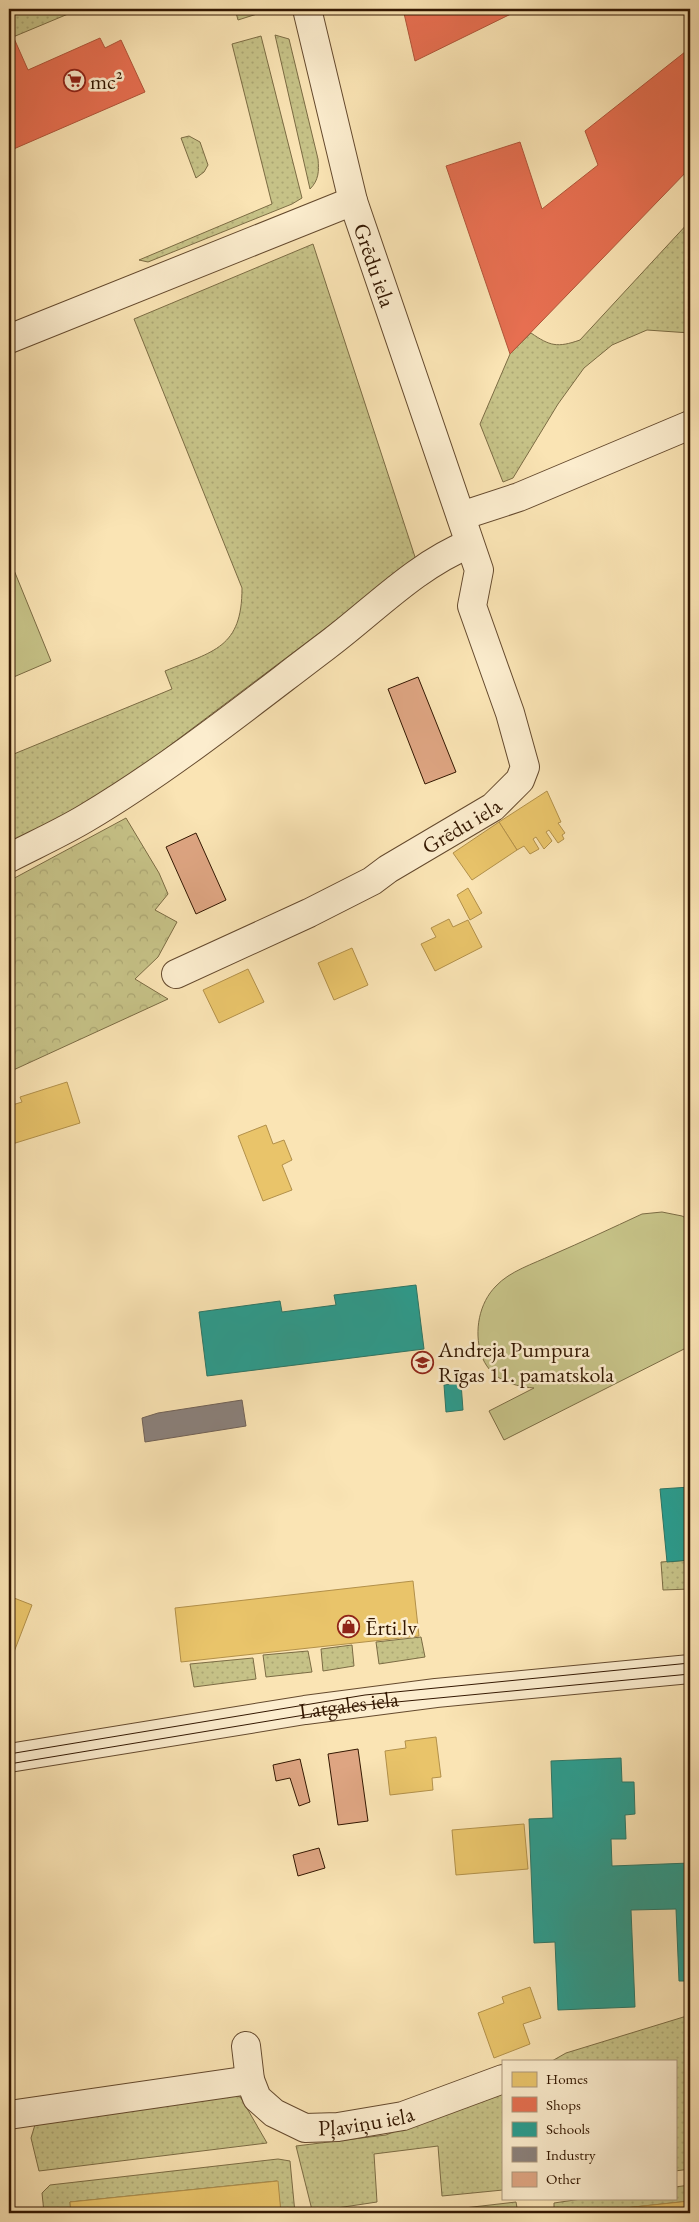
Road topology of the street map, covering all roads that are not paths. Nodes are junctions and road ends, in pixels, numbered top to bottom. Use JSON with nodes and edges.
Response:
{"nodes":[{"id":1,"x":307,"y":9,"type":"edge"},
{"id":2,"x":353,"y":202,"type":"junction"},
{"id":3,"x":9,"y":339,"type":"edge"},
{"id":4,"x":690,"y":425,"type":"edge"},
{"id":5,"x":461,"y":516,"type":"junction"},
{"id":6,"x":469,"y":544,"type":"junction"},
{"id":7,"x":9,"y":858,"type":"edge"},
{"id":8,"x":176,"y":974,"type":"dead end"},
{"id":9,"x":690,"y":1669,"type":"edge"},
{"id":10,"x":9,"y":1758,"type":"edge"},
{"id":11,"x":246,"y":2046,"type":"dead end"},
{"id":12,"x":502,"y":2079,"type":"edge"},
{"id":13,"x":250,"y":2080,"type":"junction"},
{"id":14,"x":9,"y":2115,"type":"edge"}],
"edges":[{"from":1,"to":2,"type":"street","name":"Grēdu iela"},
{"from":2,"to":3,"type":"street"},
{"from":2,"to":5,"type":"street","name":"Grēdu iela"},
{"from":4,"to":5,"type":"street"},
{"from":5,"to":6,"type":"street","name":"Grēdu iela"},
{"from":6,"to":7,"type":"street"},
{"from":6,"to":8,"type":"street","name":"Grēdu iela"},
{"from":9,"to":10,"type":"street","name":"Latgales iela"},
{"from":11,"to":13,"type":"street","name":"Pļaviņu iela"},
{"from":12,"to":13,"type":"street","name":"Pļaviņu iela"},
{"from":13,"to":14,"type":"street"}]}
